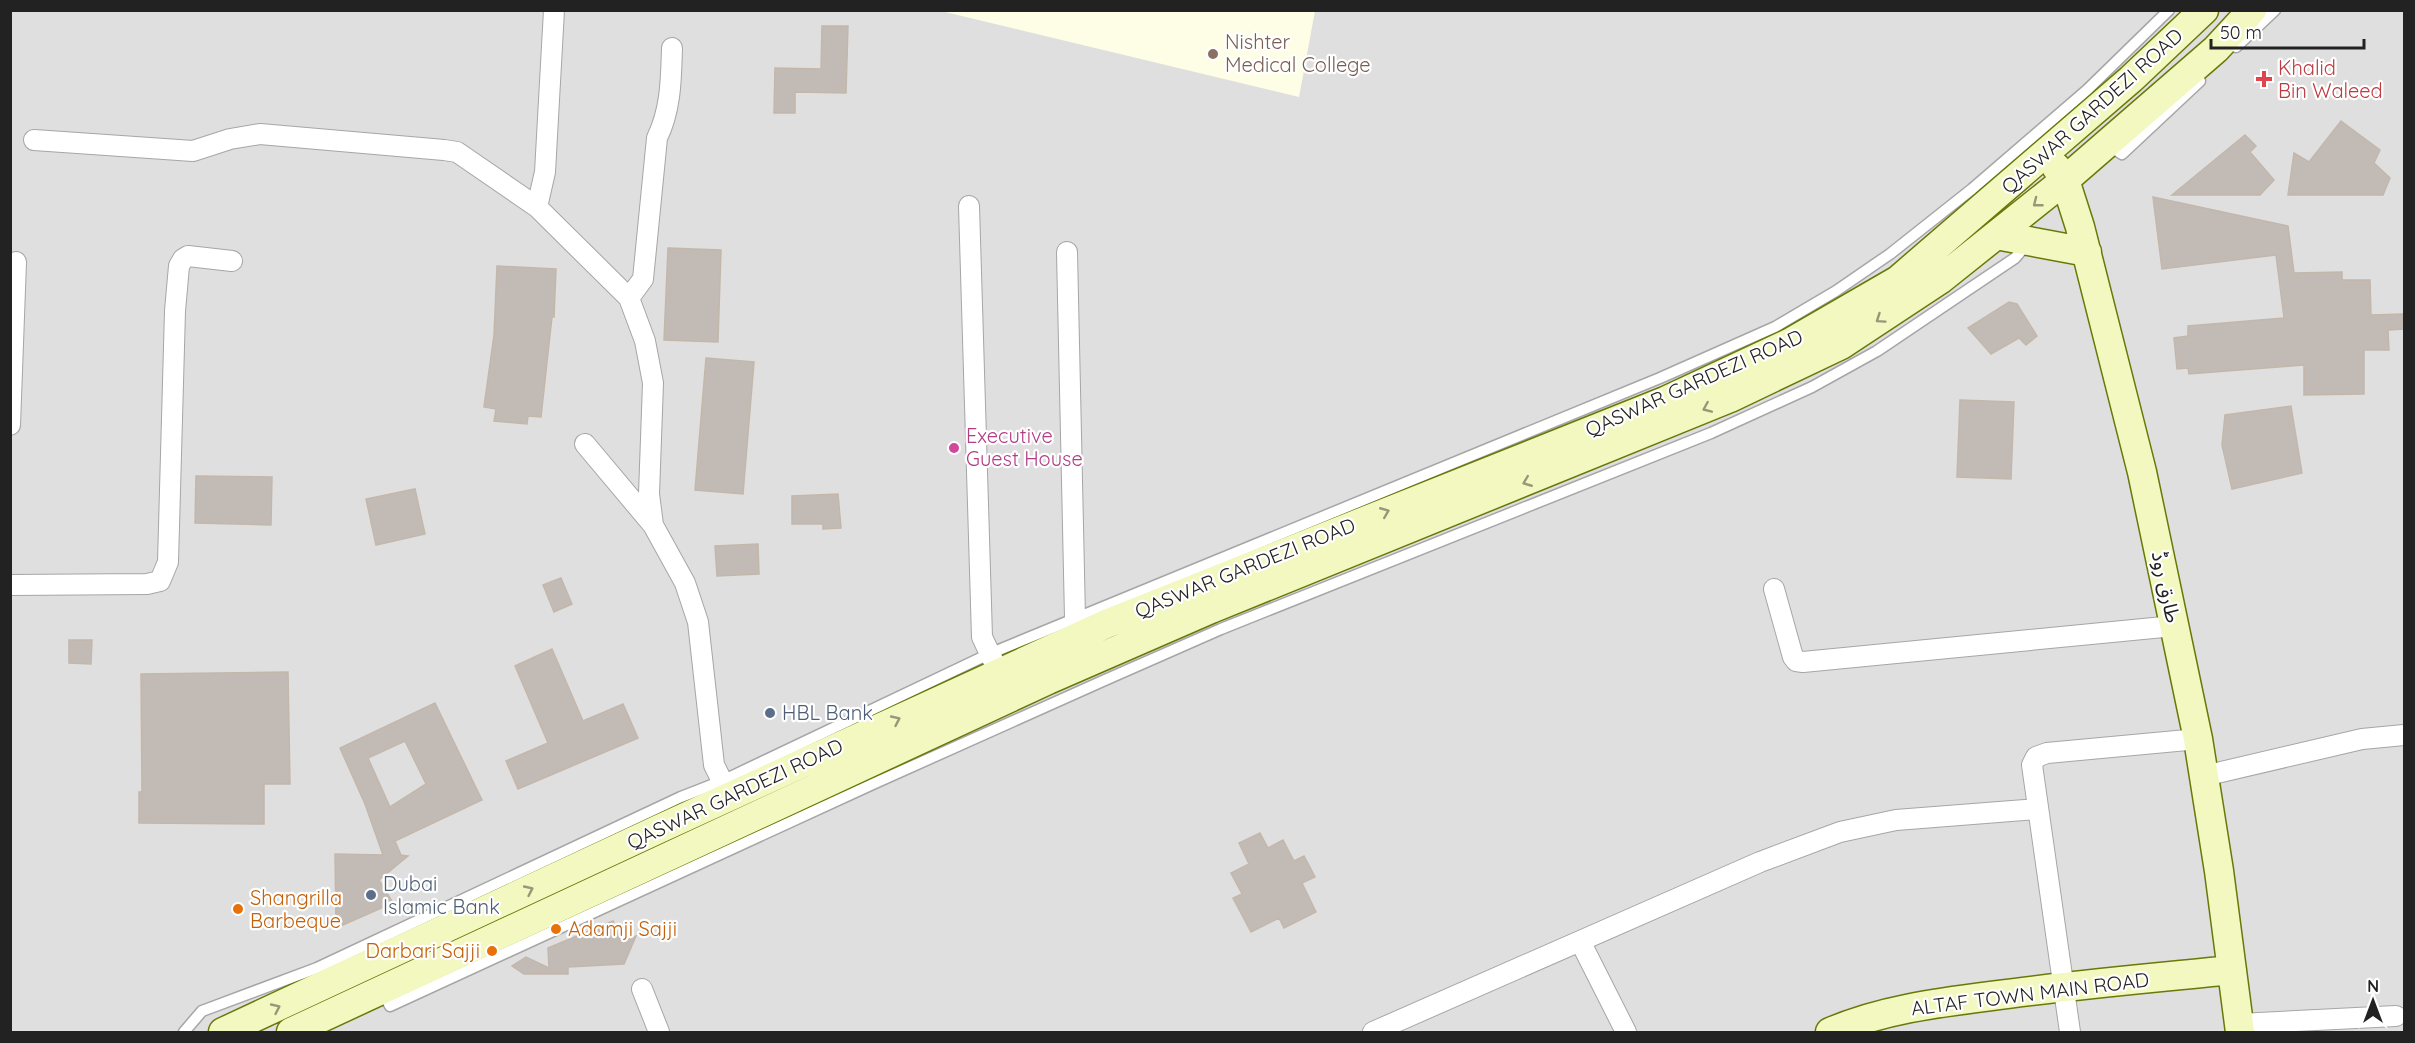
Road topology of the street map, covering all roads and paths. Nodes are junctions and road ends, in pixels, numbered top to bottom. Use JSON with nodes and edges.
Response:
{"nodes":[{"id":1,"x":554,"y":10,"type":"edge"},
{"id":2,"x":2169,"y":10,"type":"edge"},
{"id":3,"x":2204,"y":10,"type":"edge"},
{"id":4,"x":2252,"y":10,"type":"edge"},
{"id":5,"x":2275,"y":10,"type":"edge"},
{"id":6,"x":672,"y":48,"type":"dead end"},
{"id":7,"x":2224,"y":58,"type":"dead end"},
{"id":8,"x":2207,"y":74,"type":"dead end"},
{"id":9,"x":34,"y":140,"type":"dead end"},
{"id":10,"x":2107,"y":144,"type":"junction"},
{"id":11,"x":2046,"y":153,"type":"junction"},
{"id":12,"x":2066,"y":180,"type":"junction"},
{"id":13,"x":969,"y":206,"type":"dead end"},
{"id":14,"x":537,"y":207,"type":"junction"},
{"id":15,"x":2009,"y":238,"type":"junction"},
{"id":16,"x":1067,"y":252,"type":"dead end"},
{"id":17,"x":2087,"y":252,"type":"junction"},
{"id":18,"x":232,"y":261,"type":"dead end"},
{"id":19,"x":16,"y":262,"type":"dead end"},
{"id":20,"x":1887,"y":272,"type":"junction"},
{"id":21,"x":629,"y":298,"type":"junction"},
{"id":22,"x":10,"y":425,"type":"edge"},
{"id":23,"x":585,"y":444,"type":"dead end"},
{"id":24,"x":653,"y":525,"type":"junction"},
{"id":25,"x":10,"y":585,"type":"edge"},
{"id":26,"x":1774,"y":590,"type":"dead end"},
{"id":27,"x":1075,"y":618,"type":"junction"},
{"id":28,"x":2174,"y":626,"type":"junction"},
{"id":29,"x":994,"y":664,"type":"junction"},
{"id":30,"x":2404,"y":735,"type":"edge"},
{"id":31,"x":2198,"y":739,"type":"junction"},
{"id":32,"x":758,"y":773,"type":"junction"},
{"id":33,"x":2204,"y":776,"type":"junction"},
{"id":34,"x":722,"y":781,"type":"junction"},
{"id":35,"x":2037,"y":809,"type":"junction"},
{"id":36,"x":1580,"y":941,"type":"junction"},
{"id":37,"x":2232,"y":970,"type":"junction"},
{"id":38,"x":2064,"y":986,"type":"junction"},
{"id":39,"x":642,"y":989,"type":"dead end"},
{"id":40,"x":2396,"y":1016,"type":"dead end"},
{"id":41,"x":2240,"y":1028,"type":"edge"},
{"id":42,"x":295,"y":1031,"type":"edge"},
{"id":43,"x":184,"y":1032,"type":"edge"},
{"id":44,"x":223,"y":1032,"type":"edge"},
{"id":45,"x":659,"y":1032,"type":"edge"},
{"id":46,"x":1373,"y":1032,"type":"edge"},
{"id":47,"x":1626,"y":1032,"type":"edge"},
{"id":48,"x":1830,"y":1032,"type":"edge"},
{"id":49,"x":2070,"y":1032,"type":"edge"}],
"edges":[{"from":1,"to":14,"type":"street"},
{"from":2,"to":20,"type":"lane"},
{"from":3,"to":11,"type":"main road","name":"QASWAR GARDEZI ROAD"},
{"from":4,"to":10,"type":"main road"},
{"from":5,"to":7,"type":"lane"},
{"from":6,"to":21,"type":"street"},
{"from":8,"to":10,"type":"lane"},
{"from":9,"to":14,"type":"street"},
{"from":10,"to":12,"type":"main road"},
{"from":11,"to":12,"type":"main road","name":"طارق روڈ"},
{"from":11,"to":20,"type":"main road","name":"QASWAR GARDEZI ROAD"},
{"from":12,"to":15,"type":"main road","one_way":true},
{"from":12,"to":17,"type":"main road","name":"طارق روڈ"},
{"from":13,"to":29,"type":"street"},
{"from":14,"to":21,"type":"street"},
{"from":15,"to":17,"type":"main road"},
{"from":15,"to":42,"type":"main road"},
{"from":16,"to":27,"type":"street"},
{"from":17,"to":28,"type":"main road","name":"طارق روڈ"},
{"from":18,"to":25,"type":"street"},
{"from":19,"to":22,"type":"street"},
{"from":20,"to":27,"type":"lane"},
{"from":29,"to":20,"type":"main road","name":"QASWAR GARDEZI ROAD","one_way":true},
{"from":21,"to":24,"type":"street"},
{"from":23,"to":24,"type":"street"},
{"from":24,"to":34,"type":"street"},
{"from":26,"to":28,"type":"street"},
{"from":27,"to":29,"type":"lane"},
{"from":28,"to":31,"type":"main road","name":"طارق روڈ"},
{"from":29,"to":32,"type":"main road","name":"QASWAR GARDEZI ROAD"},
{"from":30,"to":33,"type":"street"},
{"from":31,"to":33,"type":"main road","name":"طارق روڈ"},
{"from":31,"to":35,"type":"street"},
{"from":32,"to":34,"type":"lane"},
{"from":44,"to":32,"type":"main road","name":"QASWAR GARDEZI ROAD","one_way":true},
{"from":33,"to":37,"type":"main road","name":"طارق روڈ"},
{"from":34,"to":43,"type":"lane"},
{"from":35,"to":36,"type":"street"},
{"from":35,"to":38,"type":"street"},
{"from":36,"to":46,"type":"street"},
{"from":36,"to":47,"type":"street"},
{"from":37,"to":38,"type":"main road","name":"ALTAF TOWN MAIN ROAD"},
{"from":37,"to":41,"type":"main road","name":"طارق روڈ"},
{"from":38,"to":48,"type":"main road","name":"ALTAF TOWN MAIN ROAD"},
{"from":38,"to":49,"type":"street"},
{"from":39,"to":45,"type":"street"},
{"from":40,"to":41,"type":"street"}]}
